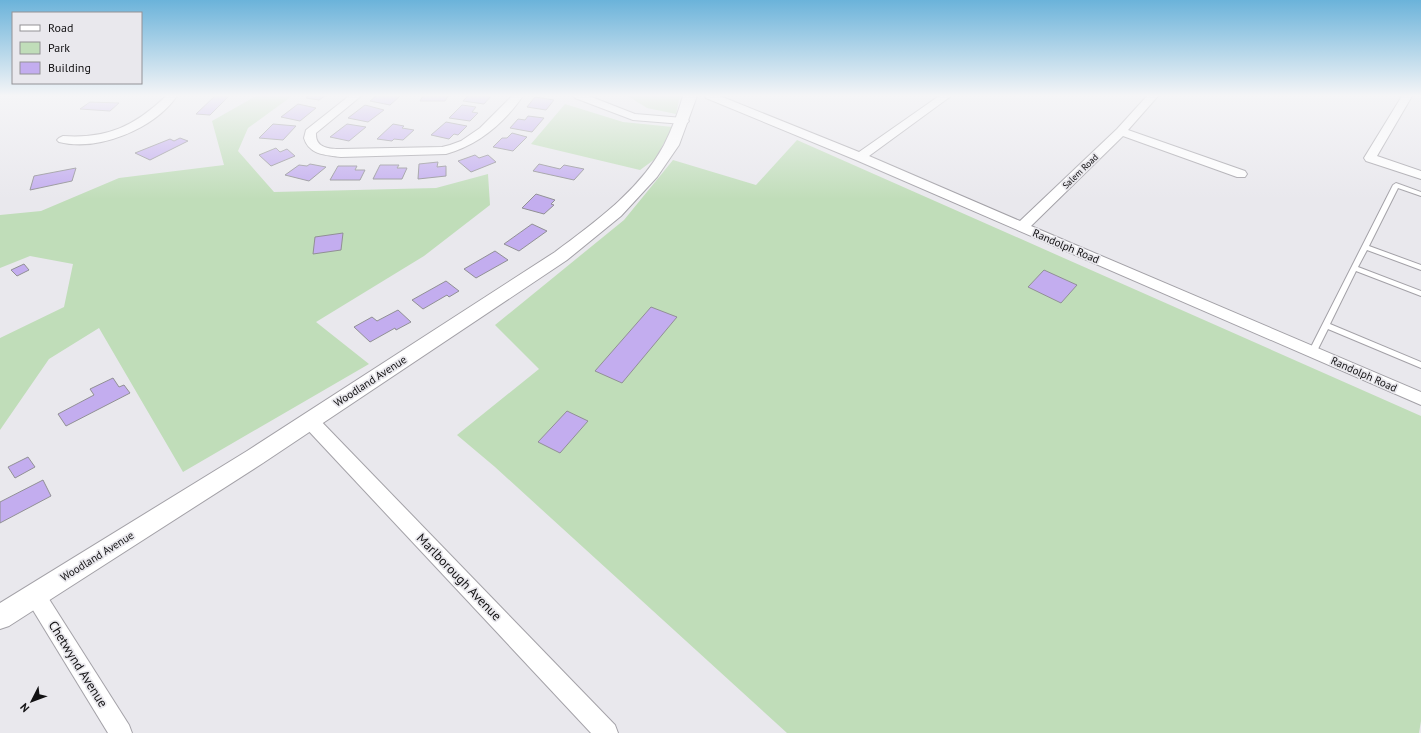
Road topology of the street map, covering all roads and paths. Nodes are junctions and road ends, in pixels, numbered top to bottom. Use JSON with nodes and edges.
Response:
{"nodes":[{"id":1,"x":126,"y":130,"type":"edge"},
{"id":2,"x":312,"y":130,"type":"edge"},
{"id":3,"x":485,"y":130,"type":"edge"},
{"id":4,"x":678,"y":130,"type":"edge"},
{"id":5,"x":794,"y":130,"type":"edge"},
{"id":6,"x":897,"y":130,"type":"edge"},
{"id":7,"x":1387,"y":130,"type":"edge"},
{"id":8,"x":1121,"y":131,"type":"joint"},
{"id":9,"x":63,"y":140,"type":"dead end"},
{"id":10,"x":860,"y":157,"type":"junction"},
{"id":11,"x":1241,"y":174,"type":"dead end"},
{"id":12,"x":1421,"y":175,"type":"edge"},
{"id":13,"x":1421,"y":194,"type":"edge"},
{"id":14,"x":1022,"y":227,"type":"junction"},
{"id":15,"x":1365,"y":247,"type":"junction"},
{"id":16,"x":1354,"y":268,"type":"junction"},
{"id":17,"x":1421,"y":268,"type":"edge"},
{"id":18,"x":1421,"y":294,"type":"edge"},
{"id":19,"x":1326,"y":325,"type":"junction"},
{"id":20,"x":1313,"y":352,"type":"junction"},
{"id":21,"x":1421,"y":365,"type":"edge"},
{"id":22,"x":1421,"y":399,"type":"edge"},
{"id":23,"x":310,"y":421,"type":"junction"},
{"id":24,"x":35,"y":595,"type":"junction"},
{"id":25,"x":0,"y":617,"type":"edge"},
{"id":26,"x":121,"y":733,"type":"edge"},
{"id":27,"x":607,"y":733,"type":"edge"}],
"edges":[{"from":1,"to":9,"type":"street"},
{"from":2,"to":3,"type":"street"},
{"from":4,"to":23,"type":"street","name":"Woodland Avenue"},
{"from":5,"to":10,"type":"street","name":"Randolph Road"},
{"from":6,"to":10,"type":"street"},
{"from":7,"to":12,"type":"street"},
{"from":8,"to":11,"type":"street"},
{"from":8,"to":14,"type":"street","name":"Salem Road"},
{"from":10,"to":14,"type":"street","name":"Randolph Road"},
{"from":13,"to":15,"type":"lane"},
{"from":14,"to":20,"type":"street","name":"Randolph Road"},
{"from":15,"to":16,"type":"lane"},
{"from":15,"to":17,"type":"lane"},
{"from":16,"to":18,"type":"lane"},
{"from":16,"to":19,"type":"lane"},
{"from":19,"to":20,"type":"lane"},
{"from":19,"to":21,"type":"lane"},
{"from":20,"to":22,"type":"street","name":"Randolph Road"},
{"from":23,"to":24,"type":"street","name":"Woodland Avenue"},
{"from":23,"to":27,"type":"street","name":"Marlborough Avenue"},
{"from":24,"to":25,"type":"street","name":"Woodland Avenue"},
{"from":24,"to":26,"type":"street","name":"Chetwynd Avenue"}]}
